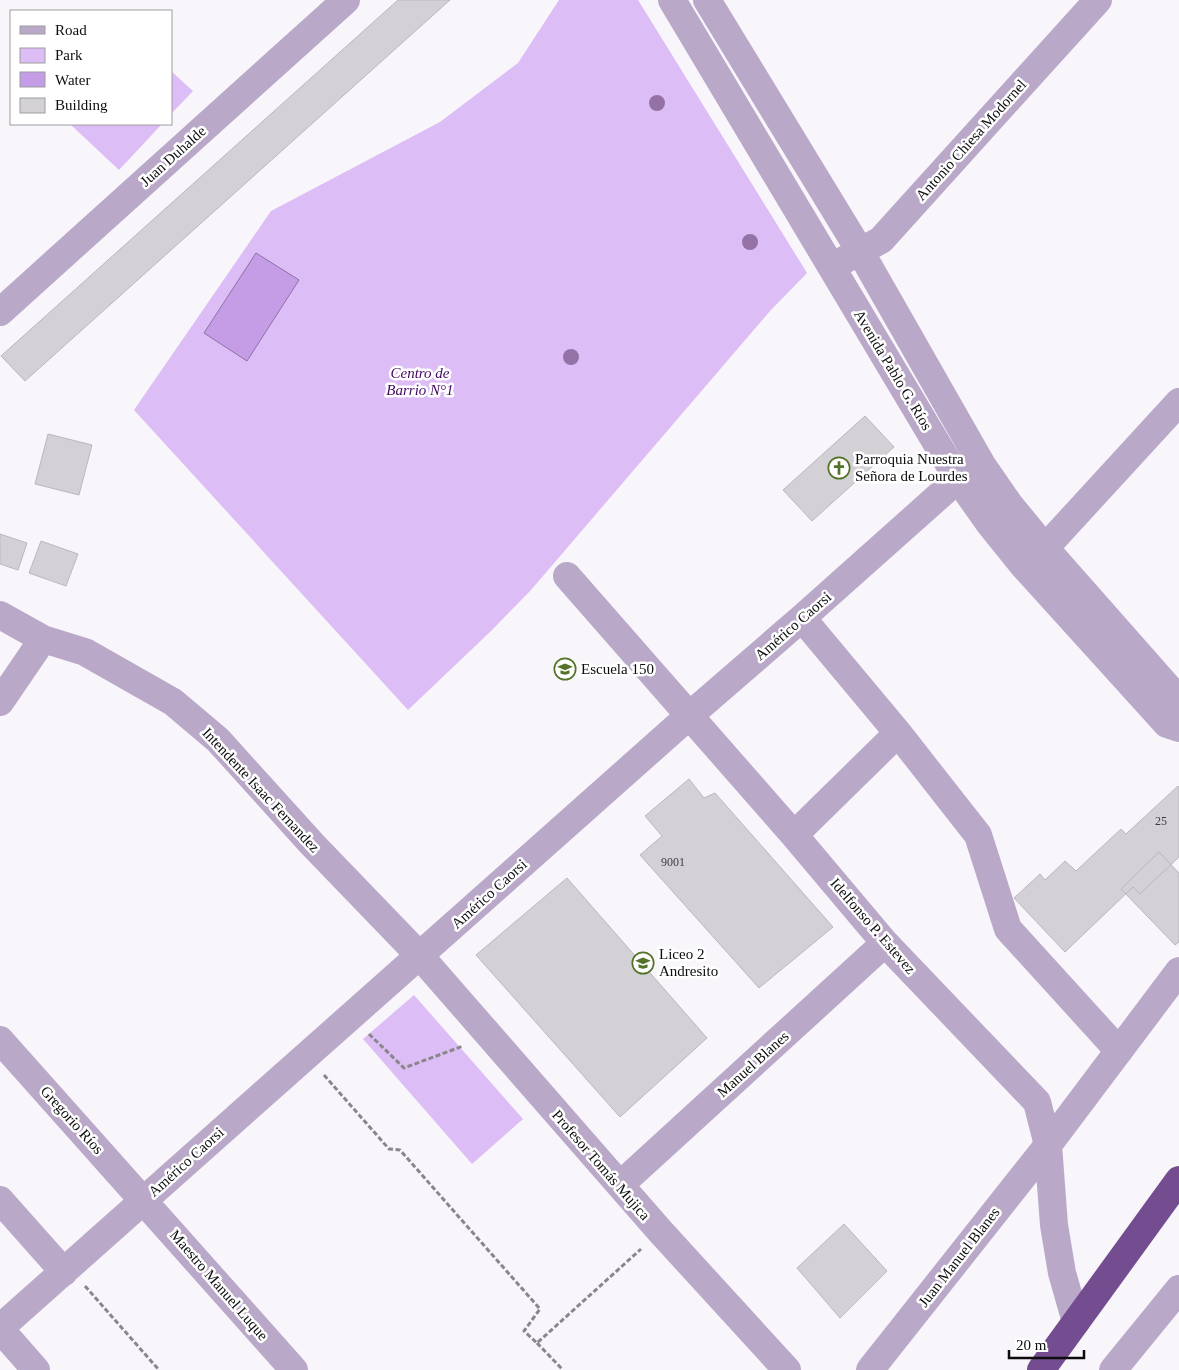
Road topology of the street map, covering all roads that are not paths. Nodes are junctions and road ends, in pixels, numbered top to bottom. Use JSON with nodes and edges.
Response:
{"nodes":[{"id":1,"x":346,"y":0,"type":"edge"},
{"id":2,"x":672,"y":0,"type":"edge"},
{"id":3,"x":707,"y":0,"type":"edge"},
{"id":4,"x":1098,"y":0,"type":"edge"},
{"id":5,"x":860,"y":251,"type":"junction"},
{"id":6,"x":832,"y":267,"type":"junction"},
{"id":7,"x":0,"y":312,"type":"edge"},
{"id":8,"x":1179,"y":402,"type":"edge"},
{"id":9,"x":982,"y":465,"type":"junction"},
{"id":10,"x":958,"y":479,"type":"junction"},
{"id":11,"x":1045,"y":548,"type":"junction"},
{"id":12,"x":567,"y":576,"type":"dead end"},
{"id":13,"x":0,"y":615,"type":"edge"},
{"id":14,"x":802,"y":618,"type":"junction"},
{"id":15,"x":43,"y":638,"type":"junction"},
{"id":16,"x":1179,"y":700,"type":"edge"},
{"id":17,"x":0,"y":702,"type":"edge"},
{"id":18,"x":690,"y":715,"type":"junction"},
{"id":19,"x":1179,"y":728,"type":"edge"},
{"id":20,"x":898,"y":733,"type":"junction"},
{"id":21,"x":794,"y":835,"type":"junction"},
{"id":22,"x":885,"y":943,"type":"junction"},
{"id":23,"x":420,"y":956,"type":"junction"},
{"id":24,"x":1179,"y":971,"type":"edge"},
{"id":25,"x":0,"y":1040,"type":"edge"},
{"id":26,"x":1119,"y":1051,"type":"junction"},
{"id":27,"x":1048,"y":1145,"type":"junction"},
{"id":28,"x":1179,"y":1180,"type":"edge"},
{"id":29,"x":620,"y":1185,"type":"junction"},
{"id":30,"x":0,"y":1200,"type":"edge"},
{"id":31,"x":144,"y":1200,"type":"junction"},
{"id":32,"x":66,"y":1270,"type":"junction"},
{"id":33,"x":1179,"y":1289,"type":"edge"},
{"id":34,"x":1076,"y":1322,"type":"junction"},
{"id":35,"x":0,"y":1329,"type":"edge"},
{"id":36,"x":36,"y":1370,"type":"edge"},
{"id":37,"x":294,"y":1370,"type":"edge"},
{"id":38,"x":787,"y":1370,"type":"edge"},
{"id":39,"x":870,"y":1370,"type":"edge"},
{"id":40,"x":1041,"y":1370,"type":"edge"},
{"id":41,"x":1113,"y":1370,"type":"edge"}],
"edges":[{"from":1,"to":7,"type":"street","name":"Juan Duhalde"},
{"from":2,"to":6,"type":"street","name":"Avenida Pablo G. Ríos"},
{"from":3,"to":5,"type":"street","name":"Avenida Pablo G. Ríos"},
{"from":4,"to":5,"type":"street","name":"Antonio Chiesa Modornel"},
{"from":5,"to":6,"type":"street","name":"Antonio Chiesa Modornel"},
{"from":5,"to":9,"type":"street","name":"Avenida Pablo G. Ríos"},
{"from":6,"to":10,"type":"street","name":"Avenida Pablo G. Ríos"},
{"from":8,"to":11,"type":"street"},
{"from":9,"to":10,"type":"street","name":"Américo Caorsi"},
{"from":9,"to":11,"type":"street","name":"Avenida Pablo G. Ríos"},
{"from":10,"to":14,"type":"street","name":"Américo Caorsi"},
{"from":10,"to":19,"type":"street","name":"Avenida Pablo G. Ríos"},
{"from":11,"to":16,"type":"street","name":"Avenida Pablo G. Ríos"},
{"from":12,"to":18,"type":"street","name":"Idelfonso P. Estevez"},
{"from":13,"to":15,"type":"street","name":"Intendente Isaac Fernandez"},
{"from":14,"to":18,"type":"street","name":"Américo Caorsi"},
{"from":14,"to":20,"type":"street"},
{"from":15,"to":17,"type":"street"},
{"from":15,"to":23,"type":"street","name":"Intendente Isaac Fernandez"},
{"from":18,"to":21,"type":"street","name":"Idelfonso P. Estevez"},
{"from":18,"to":23,"type":"street","name":"Américo Caorsi"},
{"from":20,"to":21,"type":"street"},
{"from":20,"to":26,"type":"street"},
{"from":21,"to":22,"type":"street","name":"Idelfonso P. Estevez"},
{"from":22,"to":27,"type":"street","name":"Idelfonso P. Estevez"},
{"from":22,"to":29,"type":"street","name":"Manuel Blanes"},
{"from":23,"to":29,"type":"street","name":"Profesor Tomás Mujica"},
{"from":23,"to":31,"type":"street","name":"Américo Caorsi"},
{"from":24,"to":26,"type":"street","name":"Juan Manuel Blanes"},
{"from":25,"to":31,"type":"street","name":"Gregorio Ríos"},
{"from":26,"to":27,"type":"street","name":"Juan Manuel Blanes"},
{"from":27,"to":34,"type":"street","name":"Idelfonso P. Estevez"},
{"from":27,"to":39,"type":"street","name":"Juan Manuel Blanes"},
{"from":28,"to":34,"type":"highway"},
{"from":29,"to":38,"type":"street","name":"Profesor Tomás Mujica"},
{"from":30,"to":32,"type":"street"},
{"from":31,"to":32,"type":"street","name":"Américo Caorsi"},
{"from":31,"to":37,"type":"street","name":"Maestro Manuel Luque"},
{"from":32,"to":35,"type":"street","name":"Américo Caorsi"},
{"from":33,"to":41,"type":"street"},
{"from":34,"to":40,"type":"highway"},
{"from":35,"to":36,"type":"street"}]}
